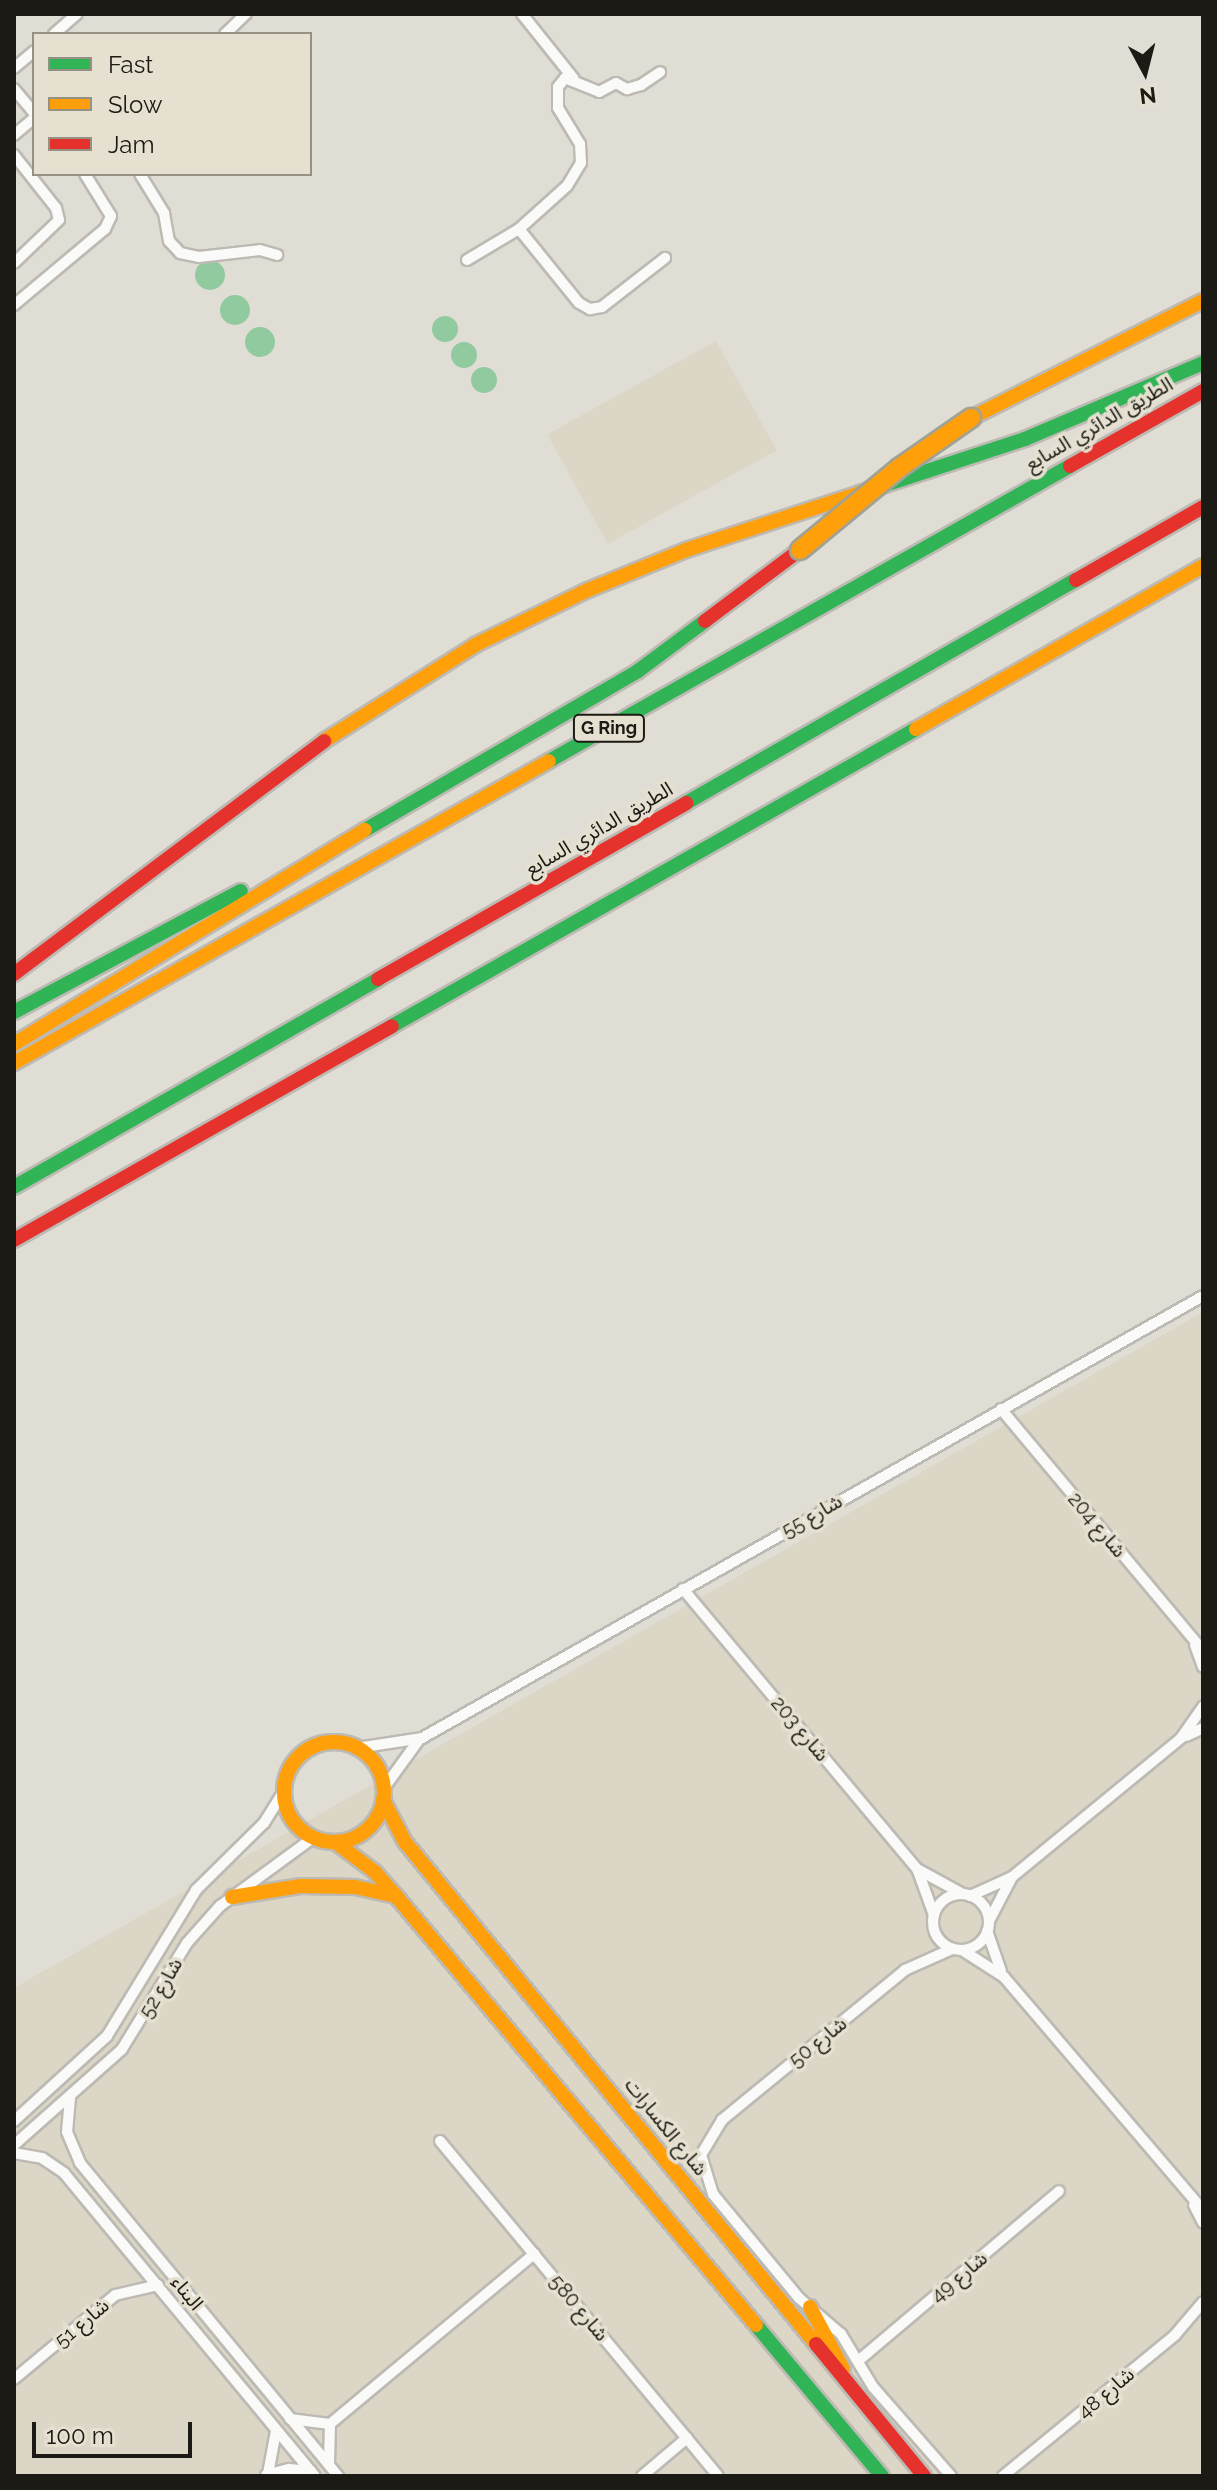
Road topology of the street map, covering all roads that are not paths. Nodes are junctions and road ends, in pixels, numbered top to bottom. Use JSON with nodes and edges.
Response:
{"nodes":[{"id":1,"x":77,"y":14,"type":"edge"},
{"id":2,"x":246,"y":14,"type":"edge"},
{"id":3,"x":522,"y":14,"type":"edge"},
{"id":4,"x":56,"y":32,"type":"edge"},
{"id":5,"x":227,"y":32,"type":"edge"},
{"id":6,"x":32,"y":53,"type":"edge"},
{"id":7,"x":14,"y":68,"type":"edge"},
{"id":8,"x":660,"y":72,"type":"dead end"},
{"id":9,"x":573,"y":78,"type":"junction"},
{"id":10,"x":14,"y":89,"type":"edge"},
{"id":11,"x":32,"y":113,"type":"edge"},
{"id":12,"x":32,"y":118,"type":"edge"},
{"id":13,"x":14,"y":135,"type":"edge"},
{"id":14,"x":14,"y":155,"type":"edge"},
{"id":15,"x":86,"y":176,"type":"edge"},
{"id":16,"x":141,"y":176,"type":"edge"},
{"id":17,"x":519,"y":229,"type":"junction"},
{"id":18,"x":277,"y":255,"type":"dead end"},
{"id":19,"x":665,"y":258,"type":"dead end"},
{"id":20,"x":467,"y":260,"type":"dead end"},
{"id":21,"x":14,"y":263,"type":"edge"},
{"id":22,"x":1198,"y":303,"type":"edge"},
{"id":23,"x":14,"y":305,"type":"edge"},
{"id":24,"x":1203,"y":363,"type":"edge"},
{"id":25,"x":1203,"y":391,"type":"edge"},
{"id":26,"x":1203,"y":507,"type":"edge"},
{"id":27,"x":1203,"y":566,"type":"edge"},
{"id":28,"x":341,"y":843,"type":"junction"},
{"id":29,"x":14,"y":974,"type":"edge"},
{"id":30,"x":14,"y":1012,"type":"edge"},
{"id":31,"x":14,"y":1044,"type":"edge"},
{"id":32,"x":14,"y":1063,"type":"edge"},
{"id":33,"x":14,"y":1187,"type":"edge"},
{"id":34,"x":14,"y":1240,"type":"edge"},
{"id":35,"x":1203,"y":1296,"type":"edge"},
{"id":36,"x":1001,"y":1409,"type":"junction"},
{"id":37,"x":683,"y":1589,"type":"junction"},
{"id":38,"x":1192,"y":1640,"type":"junction"},
{"id":39,"x":1203,"y":1651,"type":"edge"},
{"id":40,"x":1203,"y":1667,"type":"edge"},
{"id":41,"x":1203,"y":1706,"type":"edge"},
{"id":42,"x":1203,"y":1728,"type":"edge"},
{"id":43,"x":422,"y":1738,"type":"junction"},
{"id":44,"x":1181,"y":1738,"type":"junction"},
{"id":45,"x":357,"y":1748,"type":"junction"},
{"id":46,"x":284,"y":1791,"type":"junction"},
{"id":47,"x":384,"y":1794,"type":"junction"},
{"id":48,"x":313,"y":1838,"type":"junction"},
{"id":49,"x":335,"y":1842,"type":"junction"},
{"id":50,"x":917,"y":1869,"type":"junction"},
{"id":51,"x":1012,"y":1877,"type":"junction"},
{"id":52,"x":966,"y":1895,"type":"junction"},
{"id":53,"x":396,"y":1896,"type":"junction"},
{"id":54,"x":232,"y":1897,"type":"junction"},
{"id":55,"x":934,"y":1915,"type":"junction"},
{"id":56,"x":988,"y":1926,"type":"junction"},
{"id":57,"x":957,"y":1949,"type":"junction"},
{"id":58,"x":1004,"y":1977,"type":"junction"},
{"id":59,"x":70,"y":2098,"type":"junction"},
{"id":60,"x":14,"y":2121,"type":"edge"},
{"id":61,"x":440,"y":2141,"type":"dead end"},
{"id":62,"x":14,"y":2145,"type":"edge"},
{"id":63,"x":14,"y":2153,"type":"edge"},
{"id":64,"x":701,"y":2155,"type":"joint"},
{"id":65,"x":1059,"y":2191,"type":"dead end"},
{"id":66,"x":1189,"y":2196,"type":"junction"},
{"id":67,"x":1203,"y":2210,"type":"edge"},
{"id":68,"x":1203,"y":2223,"type":"edge"},
{"id":69,"x":534,"y":2254,"type":"junction"},
{"id":70,"x":158,"y":2285,"type":"junction"},
{"id":71,"x":1203,"y":2302,"type":"edge"},
{"id":72,"x":810,"y":2307,"type":"junction"},
{"id":73,"x":858,"y":2361,"type":"junction"},
{"id":74,"x":14,"y":2379,"type":"edge"},
{"id":75,"x":852,"y":2387,"type":"junction"},
{"id":76,"x":290,"y":2419,"type":"junction"},
{"id":77,"x":330,"y":2424,"type":"junction"},
{"id":78,"x":276,"y":2429,"type":"junction"},
{"id":79,"x":687,"y":2438,"type":"junction"},
{"id":80,"x":329,"y":2466,"type":"junction"},
{"id":81,"x":313,"y":2474,"type":"edge"},
{"id":82,"x":266,"y":2475,"type":"edge"},
{"id":83,"x":338,"y":2476,"type":"edge"},
{"id":84,"x":642,"y":2476,"type":"edge"},
{"id":85,"x":718,"y":2476,"type":"edge"},
{"id":86,"x":882,"y":2476,"type":"edge"},
{"id":87,"x":924,"y":2476,"type":"edge"},
{"id":88,"x":951,"y":2476,"type":"edge"},
{"id":89,"x":1003,"y":2476,"type":"edge"}],
"edges":[{"from":1,"to":4,"type":"street"},
{"from":2,"to":5,"type":"street"},
{"from":3,"to":9,"type":"street"},
{"from":6,"to":7,"type":"street"},
{"from":8,"to":9,"type":"street"},
{"from":9,"to":17,"type":"street"},
{"from":10,"to":11,"type":"street"},
{"from":12,"to":13,"type":"street"},
{"from":14,"to":21,"type":"street"},
{"from":15,"to":23,"type":"street"},
{"from":16,"to":18,"type":"street"},
{"from":17,"to":19,"type":"street"},
{"from":17,"to":20,"type":"street"},
{"from":22,"to":28,"type":"main road","bridge":true},
{"from":24,"to":29,"type":"main road"},
{"from":25,"to":32,"type":"main road","name":"الطريق الدائري السابع","number":"G Ring"},
{"from":26,"to":33,"type":"main road","name":"الطريق الدائري السابع"},
{"from":27,"to":34,"type":"main road"},
{"from":28,"to":30,"type":"main road"},
{"from":28,"to":31,"type":"main road"},
{"from":35,"to":36,"type":"street","name":"شارع 55"},
{"from":36,"to":37,"type":"street","name":"شارع 55"},
{"from":36,"to":38,"type":"street","name":"شارع 204"},
{"from":37,"to":43,"type":"street","name":"شارع 55"},
{"from":37,"to":50,"type":"street","name":"شارع 203"},
{"from":38,"to":39,"type":"street","name":"شارع 204"},
{"from":38,"to":40,"type":"street","name":"شارع 204"},
{"from":41,"to":44,"type":"street"},
{"from":42,"to":44,"type":"street"},
{"from":43,"to":45,"type":"street","name":"شارع 55"},
{"from":43,"to":47,"type":"street","name":"شارع 55"},
{"from":44,"to":51,"type":"street"},
{"from":45,"to":46,"type":"main road"},
{"from":45,"to":47,"type":"main road","name":"شارع الكسارات"},
{"from":46,"to":48,"type":"main road"},
{"from":46,"to":60,"type":"street","name":"شارع 52"},
{"from":47,"to":49,"type":"main road"},
{"from":47,"to":75,"type":"main road","name":"شارع الكسارات"},
{"from":48,"to":49,"type":"main road"},
{"from":48,"to":54,"type":"street","name":"شارع 52"},
{"from":49,"to":53,"type":"main road"},
{"from":50,"to":52,"type":"street","name":"شارع 203"},
{"from":50,"to":55,"type":"street","name":"شارع 203"},
{"from":51,"to":52,"type":"street"},
{"from":51,"to":56,"type":"street"},
{"from":52,"to":55,"type":"street"},
{"from":52,"to":56,"type":"street"},
{"from":53,"to":54,"type":"main road"},
{"from":53,"to":86,"type":"main road"},
{"from":54,"to":59,"type":"street","name":"شارع 52"},
{"from":55,"to":57,"type":"street"},
{"from":56,"to":57,"type":"street"},
{"from":56,"to":58,"type":"street"},
{"from":57,"to":58,"type":"street"},
{"from":57,"to":64,"type":"street","name":"شارع 50"},
{"from":58,"to":66,"type":"street"},
{"from":59,"to":62,"type":"street","name":"شارع 52"},
{"from":59,"to":76,"type":"street","name":"البناء"},
{"from":61,"to":69,"type":"street","name":"شارع 580"},
{"from":63,"to":70,"type":"street","name":"البناء"},
{"from":64,"to":72,"type":"street","name":"شارع الكسارات"},
{"from":65,"to":73,"type":"street","name":"شارع 49"},
{"from":66,"to":67,"type":"street"},
{"from":66,"to":68,"type":"street"},
{"from":69,"to":77,"type":"street"},
{"from":69,"to":79,"type":"street","name":"شارع 580"},
{"from":70,"to":74,"type":"street","name":"شارع 51"},
{"from":70,"to":78,"type":"street","name":"البناء"},
{"from":71,"to":89,"type":"street","name":"شارع 48"},
{"from":72,"to":73,"type":"street","name":"شارع الكسارات"},
{"from":72,"to":75,"type":"main road"},
{"from":73,"to":88,"type":"street","name":"شارع الكسارات"},
{"from":75,"to":87,"type":"main road","name":"شارع الكسارات"},
{"from":76,"to":77,"type":"street"},
{"from":76,"to":80,"type":"street","name":"البناء"},
{"from":77,"to":80,"type":"street"},
{"from":78,"to":81,"type":"street","name":"البناء"},
{"from":78,"to":82,"type":"street"},
{"from":79,"to":84,"type":"street"},
{"from":79,"to":85,"type":"street","name":"شارع 580"},
{"from":80,"to":83,"type":"street","name":"البناء"},
{"from":81,"to":82,"type":"street"}]}
